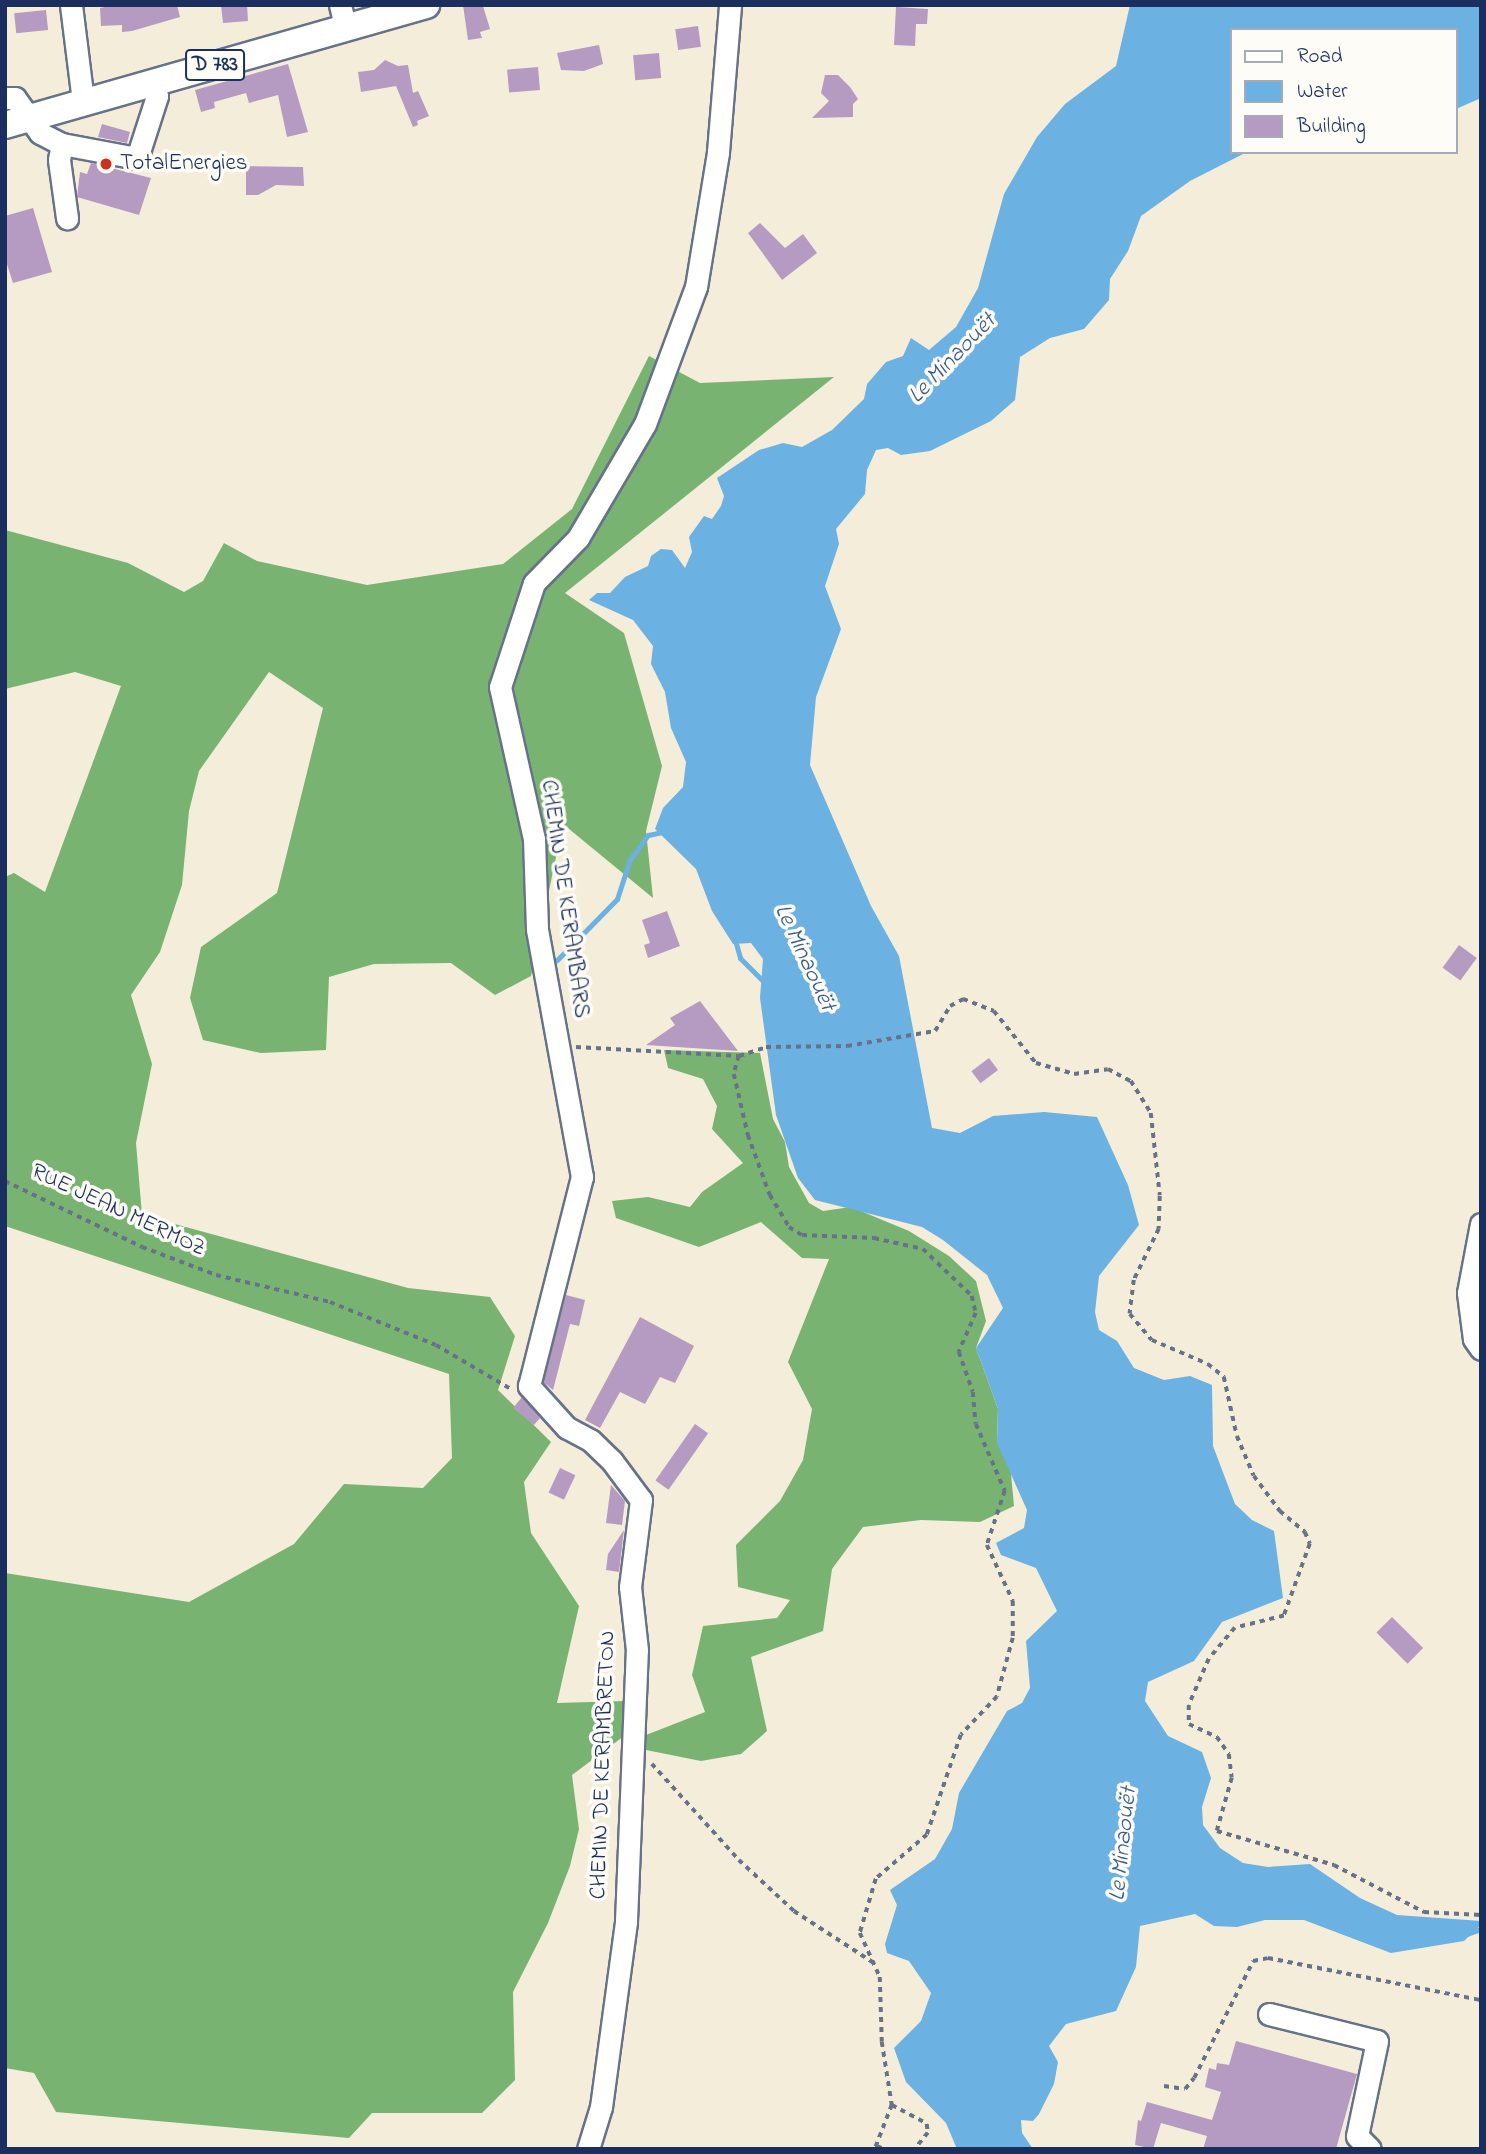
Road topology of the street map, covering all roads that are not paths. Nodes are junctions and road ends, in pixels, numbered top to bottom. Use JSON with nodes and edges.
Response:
{"nodes":[{"id":1,"x":71,"y":5,"type":"edge"},
{"id":2,"x":426,"y":5,"type":"edge"},
{"id":3,"x":730,"y":5,"type":"edge"},
{"id":4,"x":343,"y":17,"type":"edge"},
{"id":5,"x":153,"y":82,"type":"junction"},
{"id":6,"x":5,"y":98,"type":"edge"},
{"id":7,"x":83,"y":102,"type":"junction"},
{"id":8,"x":18,"y":121,"type":"edge"},
{"id":9,"x":62,"y":144,"type":"junction"},
{"id":10,"x":67,"y":218,"type":"dead end"},
{"id":11,"x":1481,"y":1224,"type":"edge"},
{"id":12,"x":1481,"y":1349,"type":"edge"},
{"id":13,"x":529,"y":1386,"type":"joint"},
{"id":14,"x":1269,"y":2014,"type":"dead end"},
{"id":15,"x":588,"y":2149,"type":"edge"},
{"id":16,"x":1370,"y":2149,"type":"edge"}],
"edges":[{"from":1,"to":7,"type":"street"},
{"from":2,"to":4,"type":"main road","number":"D 783"},
{"from":3,"to":13,"type":"street","name":"CHEMIN DE KERAMBARS"},
{"from":4,"to":5,"type":"main road","number":"D 783"},
{"from":5,"to":7,"type":"main road","number":"D 783"},
{"from":5,"to":9,"type":"street"},
{"from":6,"to":8,"type":"street"},
{"from":7,"to":8,"type":"main road","number":"D 783"},
{"from":8,"to":9,"type":"street"},
{"from":9,"to":10,"type":"street"},
{"from":11,"to":12,"type":"street"},
{"from":13,"to":15,"type":"street","name":"CHEMIN DE KERAMBRETON"},
{"from":14,"to":16,"type":"street"}]}
